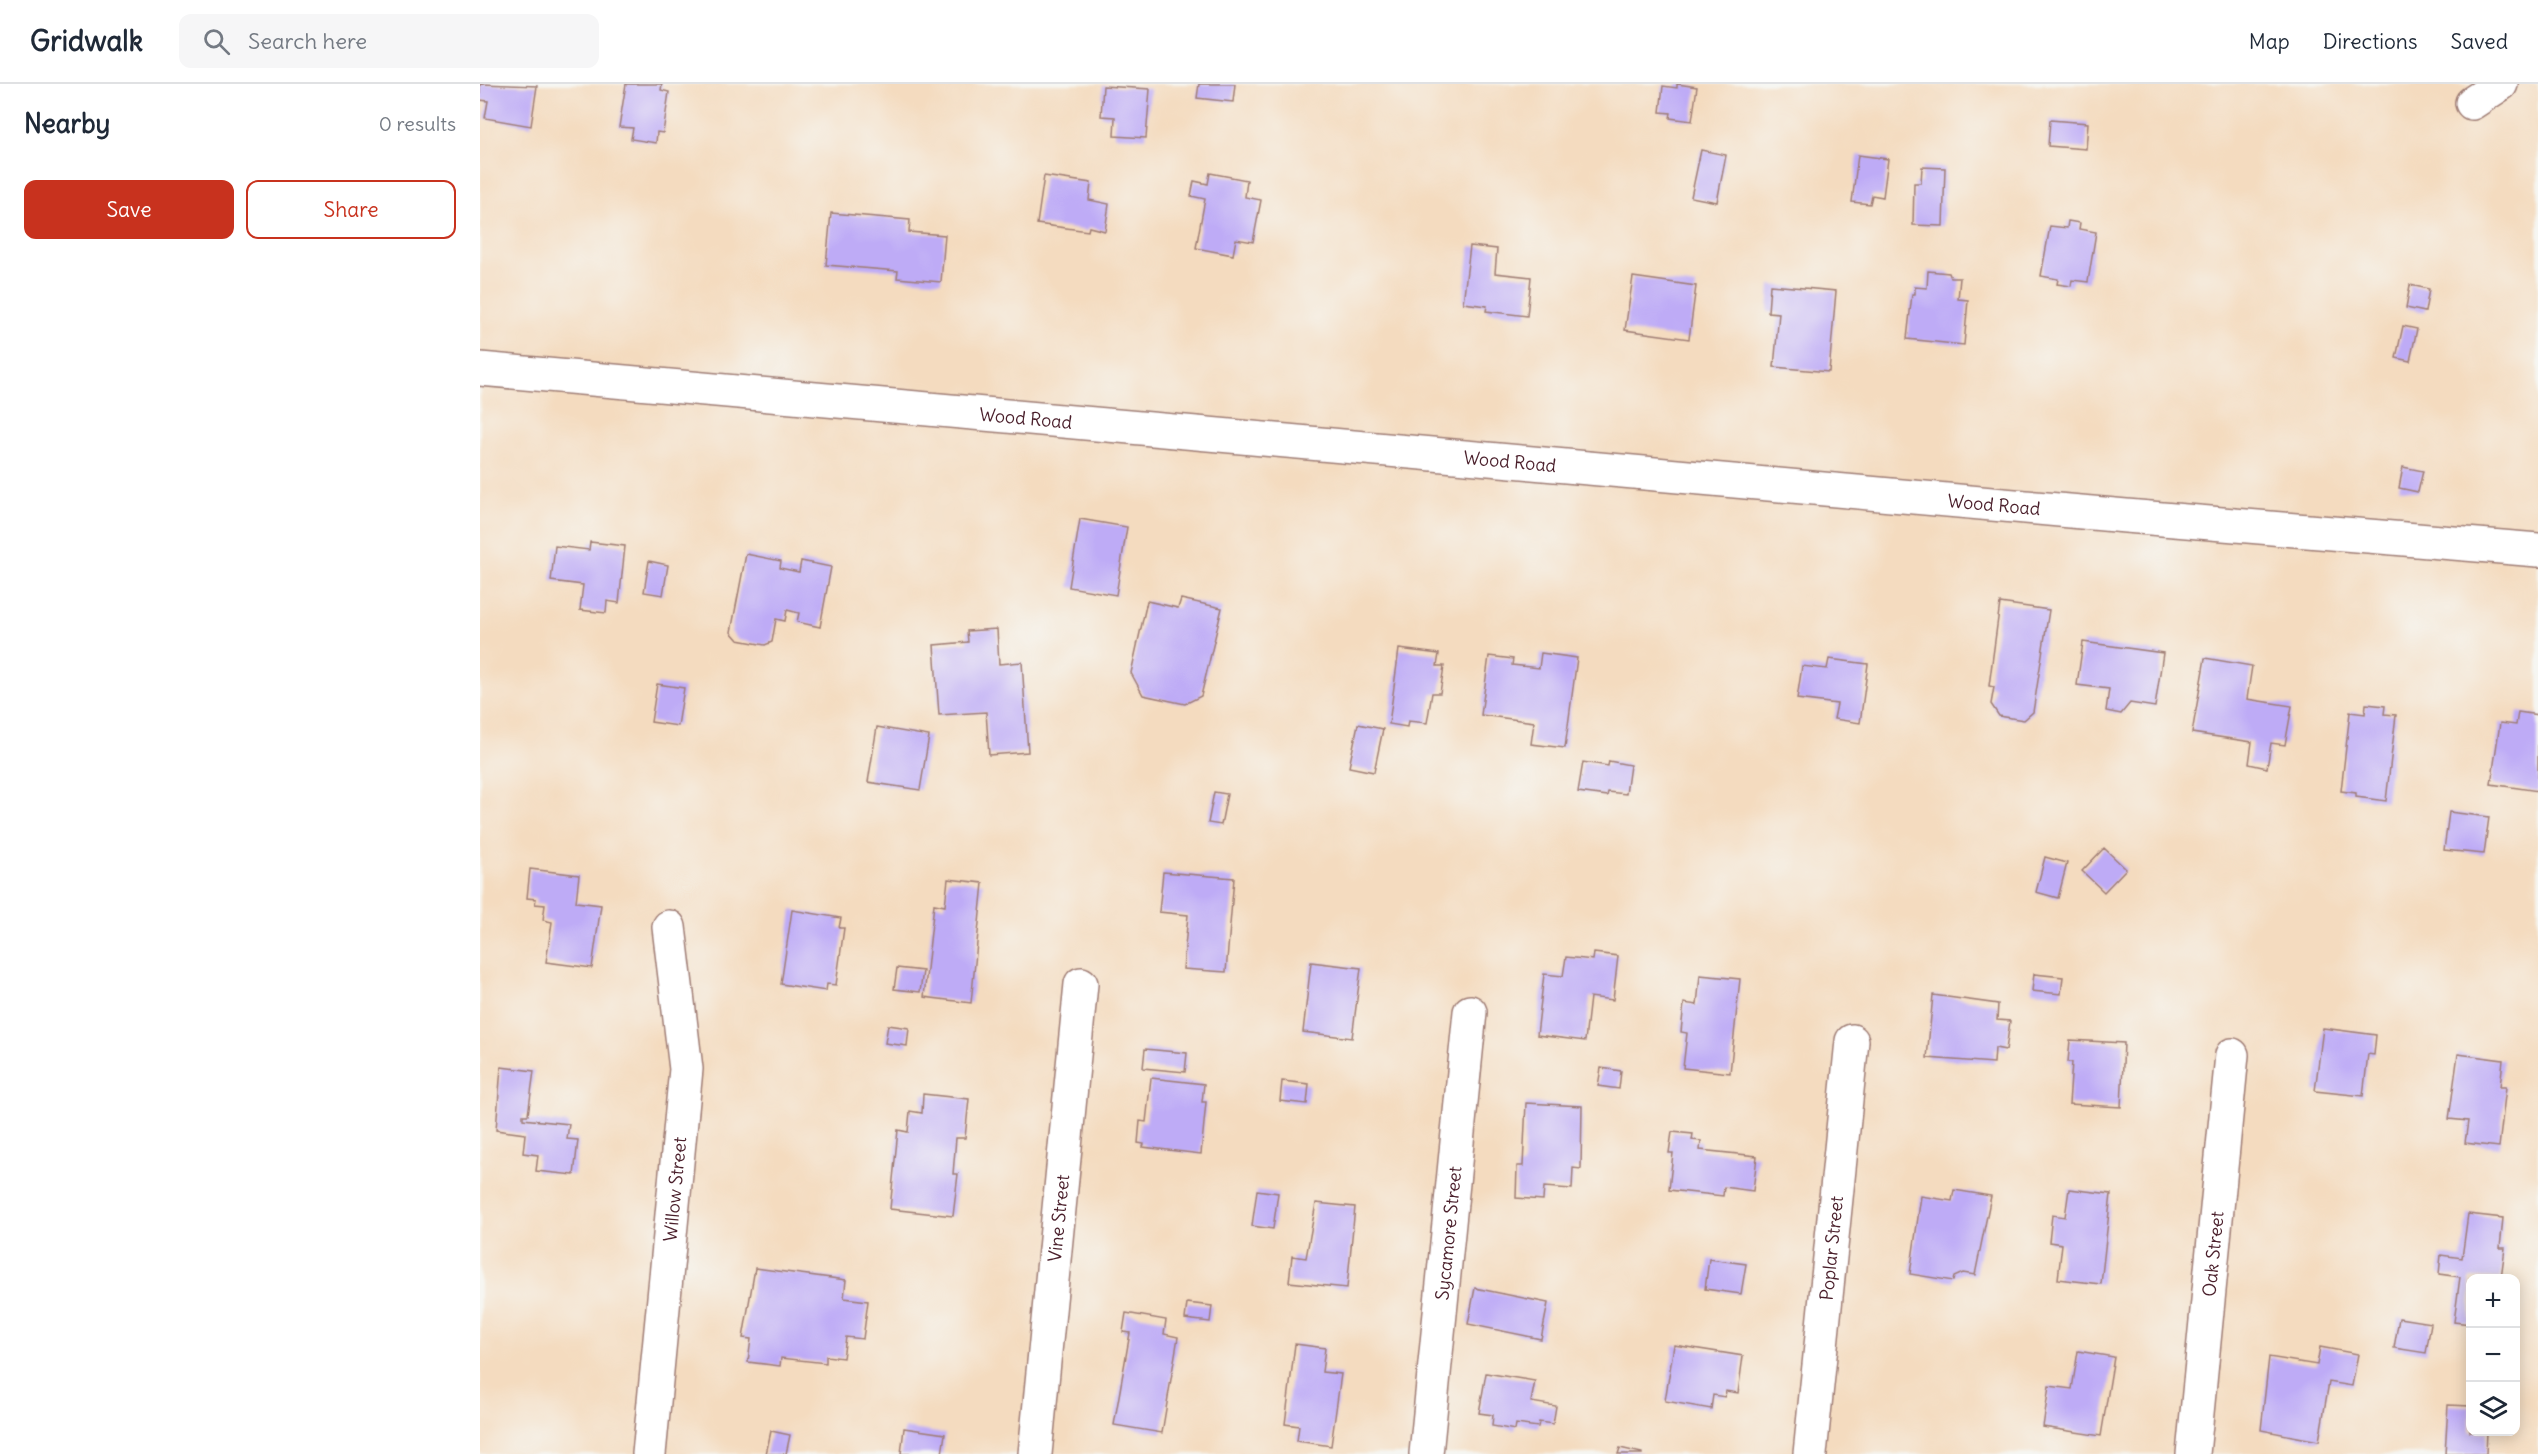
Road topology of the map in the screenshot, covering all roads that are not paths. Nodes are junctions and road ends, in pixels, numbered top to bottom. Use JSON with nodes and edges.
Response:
{"nodes":[{"id":1,"x":2501,"y":84,"type":"edge"},
{"id":2,"x":2472,"y":103,"type":"dead end"},
{"id":3,"x":480,"y":369,"type":"edge"},
{"id":4,"x":2538,"y":550,"type":"edge"},
{"id":5,"x":669,"y":927,"type":"dead end"},
{"id":6,"x":1081,"y":984,"type":"dead end"},
{"id":7,"x":1470,"y":1012,"type":"dead end"},
{"id":8,"x":1852,"y":1041,"type":"dead end"},
{"id":9,"x":2232,"y":1055,"type":"dead end"},
{"id":10,"x":649,"y":1454,"type":"edge"},
{"id":11,"x":1035,"y":1454,"type":"edge"},
{"id":12,"x":1426,"y":1454,"type":"edge"},
{"id":13,"x":1810,"y":1454,"type":"edge"},
{"id":14,"x":2193,"y":1454,"type":"edge"}],
"edges":[{"from":1,"to":2,"type":"street"},
{"from":3,"to":4,"type":"street","name":"Wood Road"},
{"from":5,"to":10,"type":"street","name":"Willow Street"},
{"from":6,"to":11,"type":"street","name":"Vine Street"},
{"from":7,"to":12,"type":"street","name":"Sycamore Street"},
{"from":8,"to":13,"type":"street","name":"Poplar Street"},
{"from":9,"to":14,"type":"street","name":"Oak Street"}]}
